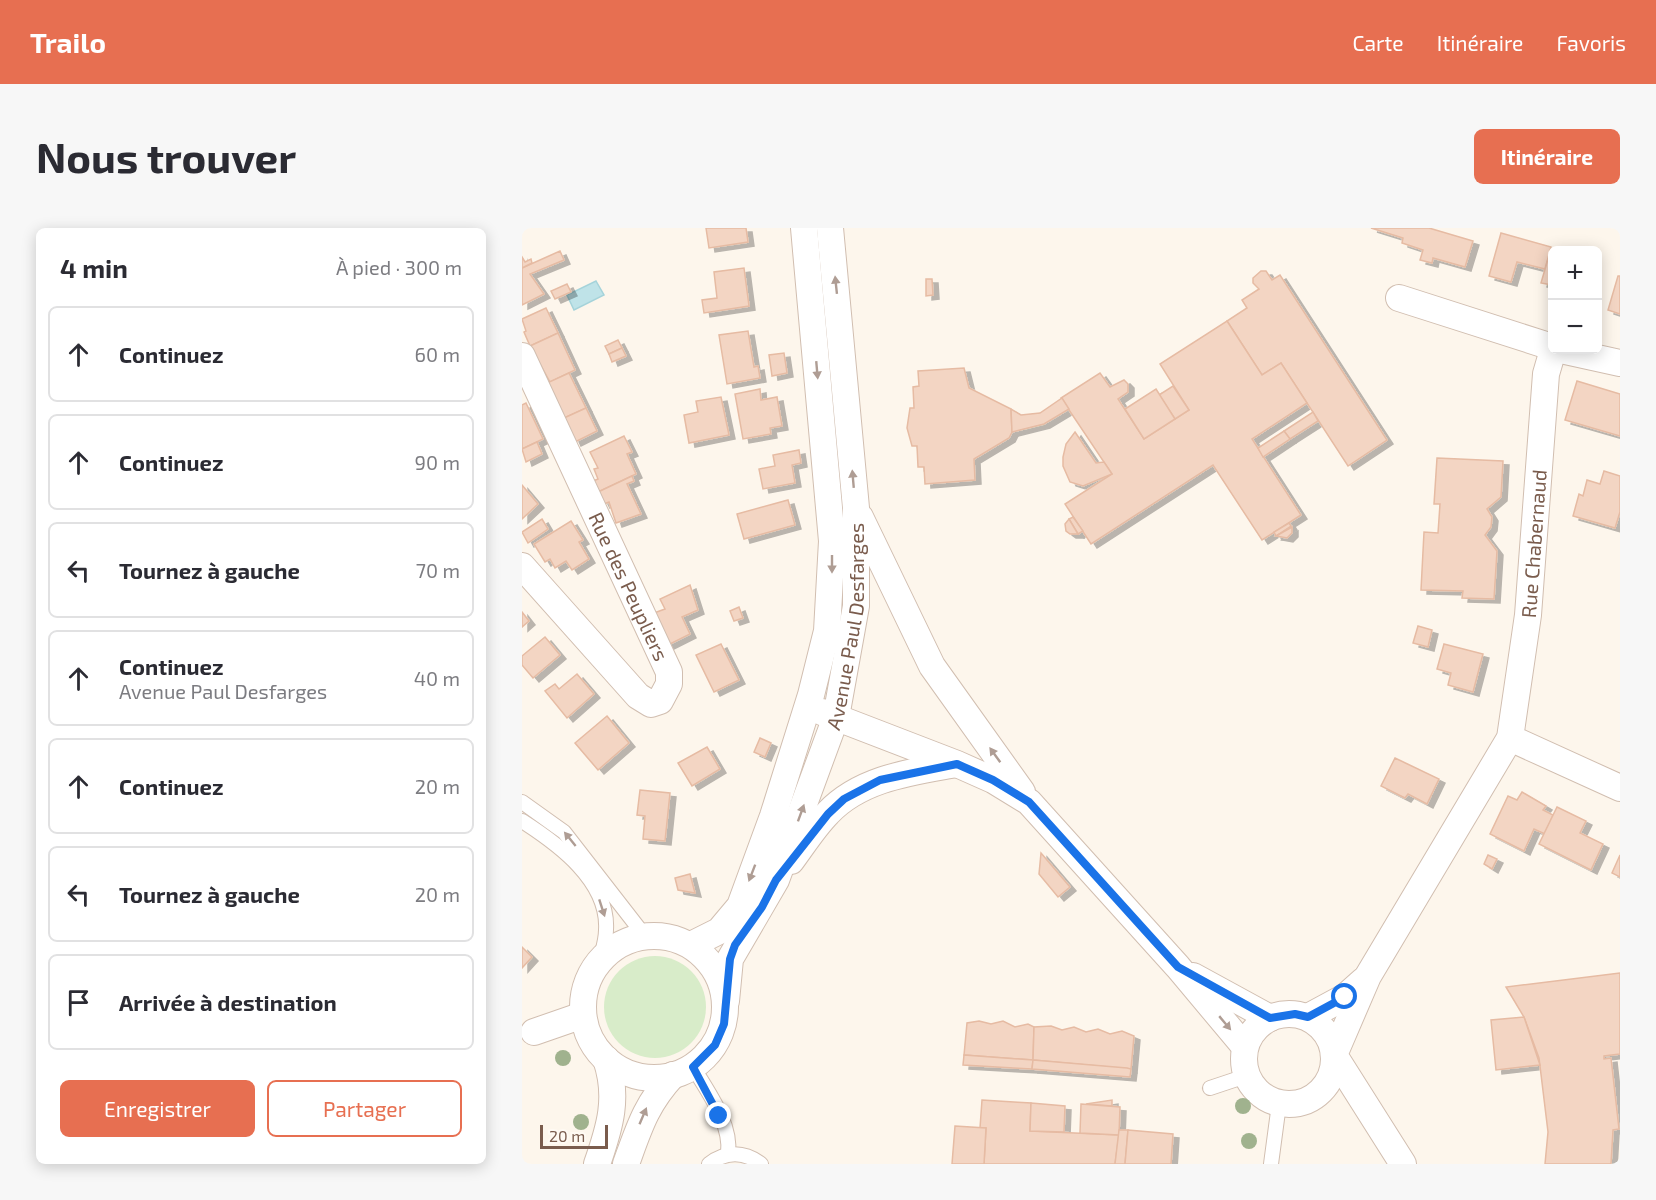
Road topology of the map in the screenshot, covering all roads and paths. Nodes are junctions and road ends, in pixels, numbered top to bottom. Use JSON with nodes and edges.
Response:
{"nodes":[{"id":1,"x":804,"y":228,"type":"edge"},
{"id":2,"x":830,"y":228,"type":"edge"},
{"id":3,"x":1399,"y":298,"type":"dead end"},
{"id":4,"x":1548,"y":346,"type":"edge"},
{"id":5,"x":1551,"y":354,"type":"edge"},
{"id":6,"x":1579,"y":354,"type":"edge"},
{"id":7,"x":522,"y":356,"type":"edge"},
{"id":8,"x":1620,"y":363,"type":"edge"},
{"id":9,"x":856,"y":508,"type":"junction"},
{"id":10,"x":522,"y":566,"type":"edge"},
{"id":11,"x":808,"y":706,"type":"junction"},
{"id":12,"x":836,"y":717,"type":"junction"},
{"id":13,"x":1510,"y":738,"type":"junction"},
{"id":14,"x":957,"y":764,"type":"junction"},
{"id":15,"x":1620,"y":788,"type":"edge"},
{"id":16,"x":522,"y":802,"type":"edge"},
{"id":17,"x":1029,"y":802,"type":"junction"},
{"id":18,"x":522,"y":821,"type":"edge"},
{"id":19,"x":522,"y":836,"type":"edge"},
{"id":20,"x":546,"y":837,"type":"junction"},
{"id":21,"x":776,"y":880,"type":"junction"},
{"id":22,"x":644,"y":935,"type":"junction"},
{"id":23,"x":691,"y":945,"type":"junction"},
{"id":24,"x":601,"y":957,"type":"junction"},
{"id":25,"x":1178,"y":967,"type":"junction"},
{"id":26,"x":1368,"y":976,"type":"junction"},
{"id":27,"x":726,"y":1001,"type":"junction"},
{"id":28,"x":583,"y":1015,"type":"junction"},
{"id":29,"x":1308,"y":1017,"type":"junction"},
{"id":30,"x":1270,"y":1018,"type":"junction"},
{"id":31,"x":534,"y":1032,"type":"dead end"},
{"id":32,"x":1245,"y":1047,"type":"junction"},
{"id":33,"x":1334,"y":1055,"type":"junction"},
{"id":34,"x":606,"y":1059,"type":"junction"},
{"id":35,"x":683,"y":1071,"type":"junction"},
{"id":36,"x":1246,"y":1076,"type":"junction"},
{"id":37,"x":1210,"y":1088,"type":"dead end"},
{"id":38,"x":1320,"y":1093,"type":"junction"},
{"id":39,"x":1365,"y":1102,"type":"junction"},
{"id":40,"x":1278,"y":1104,"type":"junction"},
{"id":41,"x":728,"y":1154,"type":"junction"},
{"id":42,"x":597,"y":1164,"type":"edge"},
{"id":43,"x":626,"y":1164,"type":"edge"},
{"id":44,"x":709,"y":1164,"type":"edge"},
{"id":45,"x":761,"y":1164,"type":"edge"},
{"id":46,"x":1271,"y":1164,"type":"edge"},
{"id":47,"x":1403,"y":1164,"type":"edge"}],
"edges":[{"from":1,"to":11,"type":"street","name":"Avenue Paul Desfarges","one_way":true},
{"from":9,"to":2,"type":"street","name":"Avenue Paul Desfarges","one_way":true},
{"from":3,"to":4,"type":"street","name":"Rue Chabernaud"},
{"from":5,"to":13,"type":"street","name":"Rue Chabernaud"},
{"from":6,"to":8,"type":"street"},
{"from":7,"to":10,"type":"street","name":"Rue des Peupliers"},
{"from":9,"to":12,"type":"street","name":"Avenue Paul Desfarges"},
{"from":17,"to":9,"type":"street","one_way":true},
{"from":11,"to":12,"type":"street"},
{"from":11,"to":23,"type":"street","name":"Avenue Paul Desfarges","one_way":true},
{"from":12,"to":14,"type":"street"},
{"from":21,"to":12,"type":"street","name":"Avenue Paul Desfarges","one_way":true},
{"from":13,"to":15,"type":"street"},
{"from":13,"to":26,"type":"street","name":"Rue Chabernaud"},
{"from":14,"to":17,"type":"street"},
{"from":14,"to":21,"type":"street"},
{"from":22,"to":16,"type":"lane","one_way":true},
{"from":17,"to":25,"type":"street"},
{"from":18,"to":20,"type":"lane"},
{"from":19,"to":20,"type":"lane"},
{"from":20,"to":24,"type":"lane","one_way":true},
{"from":21,"to":27,"type":"street","name":"Avenue Paul Desfarges"},
{"from":22,"to":23,"type":"street"},
{"from":22,"to":24,"type":"street"},
{"from":23,"to":27,"type":"street"},
{"from":24,"to":28,"type":"street"},
{"from":25,"to":30,"type":"street"},
{"from":25,"to":32,"type":"street","one_way":true},
{"from":26,"to":29,"type":"street"},
{"from":26,"to":33,"type":"street"},
{"from":27,"to":35,"type":"street"},
{"from":28,"to":31,"type":"street"},
{"from":28,"to":34,"type":"street"},
{"from":29,"to":30,"type":"street"},
{"from":29,"to":33,"type":"street"},
{"from":30,"to":32,"type":"street"},
{"from":32,"to":36,"type":"street"},
{"from":33,"to":38,"type":"street"},
{"from":33,"to":39,"type":"street"},
{"from":34,"to":35,"type":"street"},
{"from":34,"to":42,"type":"street"},
{"from":35,"to":41,"type":"lane"},
{"from":43,"to":35,"type":"street","one_way":true},
{"from":36,"to":37,"type":"lane"},
{"from":36,"to":40,"type":"street"},
{"from":38,"to":39,"type":"street"},
{"from":38,"to":40,"type":"street"},
{"from":39,"to":47,"type":"street"},
{"from":40,"to":46,"type":"lane"},
{"from":41,"to":44,"type":"lane"},
{"from":41,"to":45,"type":"lane"}]}
